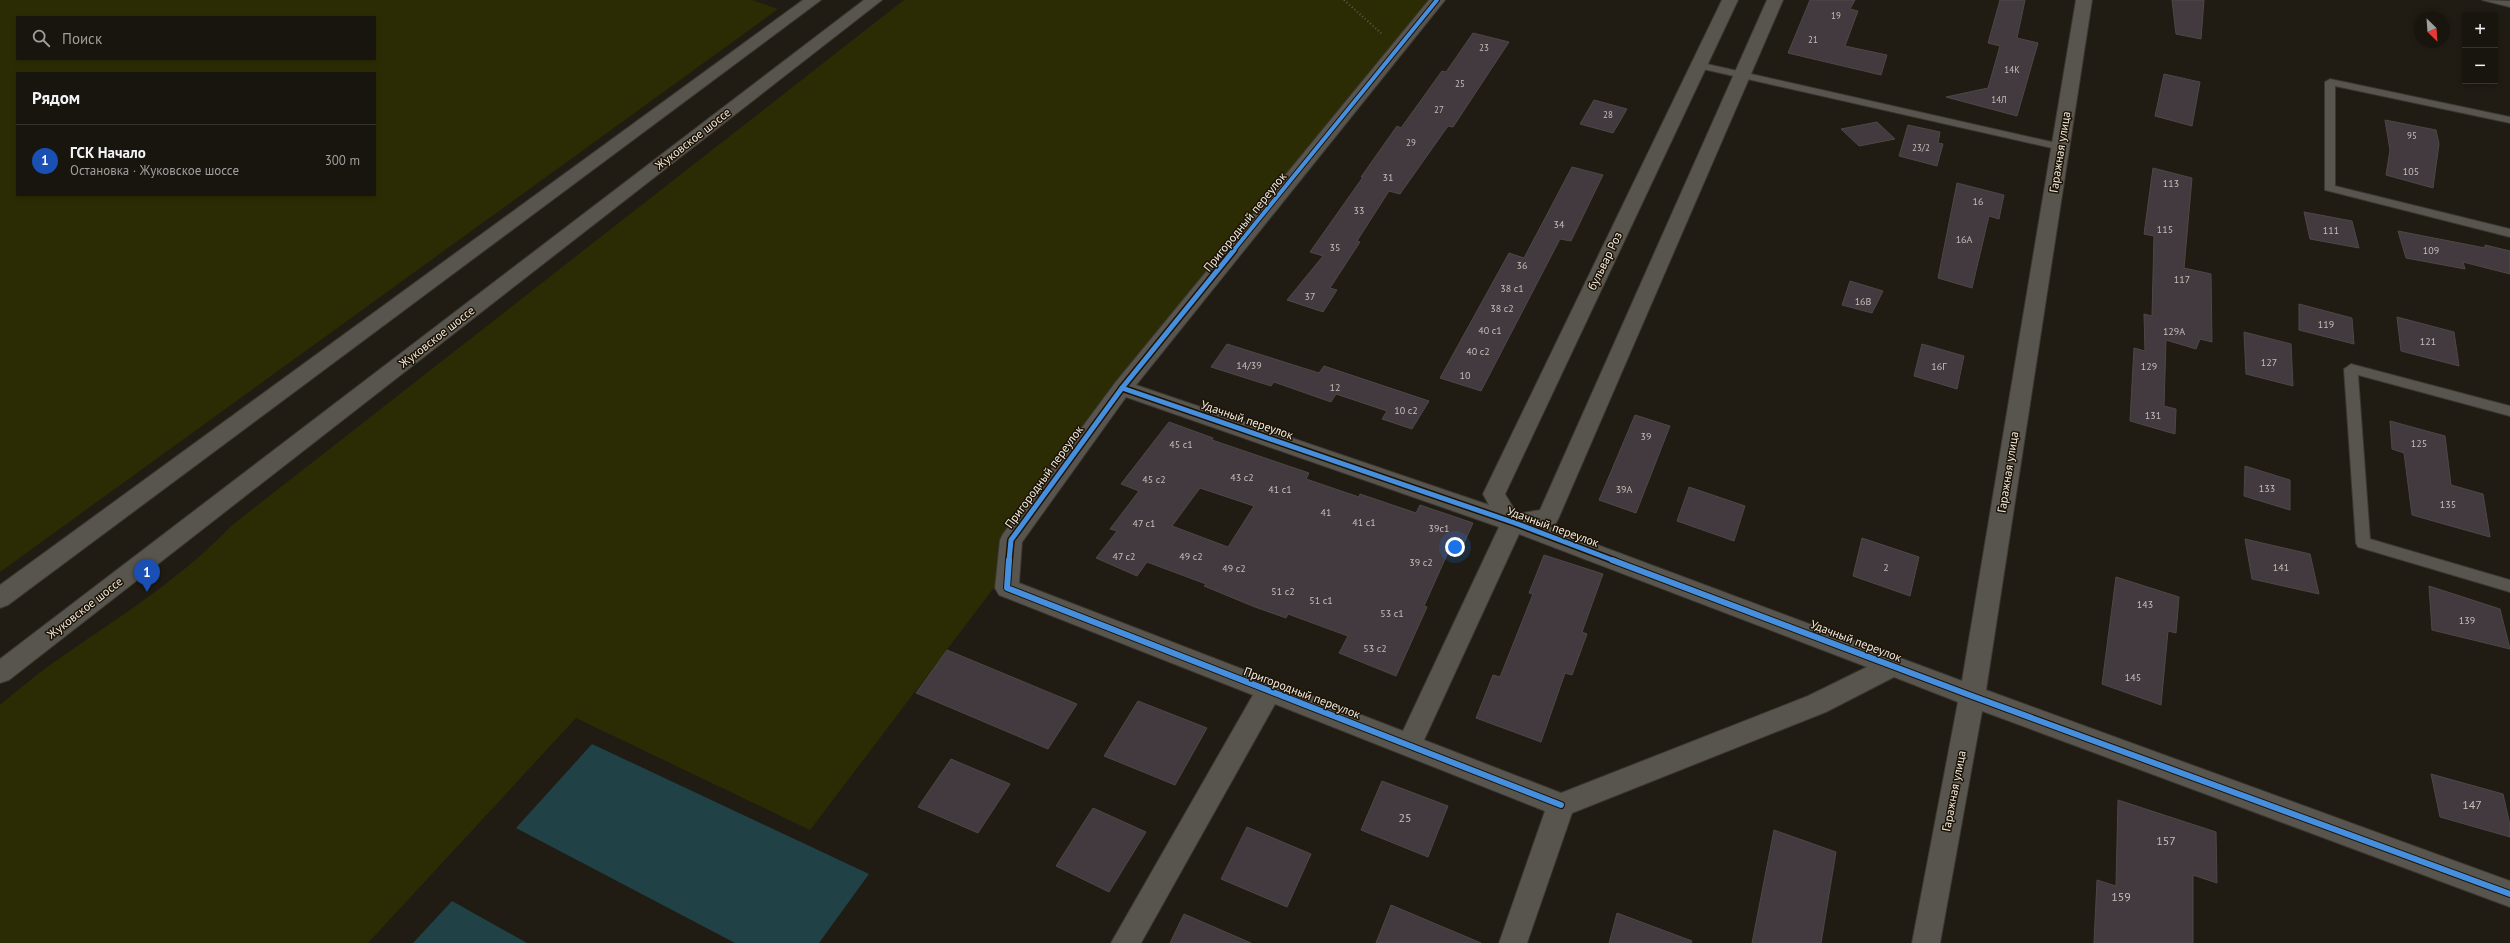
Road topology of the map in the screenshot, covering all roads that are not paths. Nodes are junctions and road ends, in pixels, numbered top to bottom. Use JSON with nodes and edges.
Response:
{"nodes":[{"id":1,"x":813,"y":0,"type":"edge"},
{"id":2,"x":874,"y":0,"type":"edge"},
{"id":3,"x":1437,"y":0,"type":"edge"},
{"id":4,"x":1730,"y":0,"type":"edge"},
{"id":5,"x":1775,"y":0,"type":"edge"},
{"id":6,"x":2084,"y":0,"type":"edge"},
{"id":7,"x":2488,"y":0,"type":"edge"},
{"id":8,"x":2510,"y":4,"type":"edge"},
{"id":9,"x":1698,"y":65,"type":"junction"},
{"id":10,"x":1742,"y":73,"type":"junction"},
{"id":11,"x":2510,"y":120,"type":"edge"},
{"id":12,"x":2061,"y":147,"type":"junction"},
{"id":13,"x":2510,"y":233,"type":"edge"},
{"id":14,"x":1122,"y":388,"type":"junction"},
{"id":15,"x":2510,"y":411,"type":"edge"},
{"id":16,"x":1512,"y":522,"type":"junction"},
{"id":17,"x":2510,"y":586,"type":"edge"},
{"id":18,"x":0,"y":598,"type":"edge"},
{"id":19,"x":1893,"y":666,"type":"junction"},
{"id":20,"x":0,"y":673,"type":"edge"},
{"id":21,"x":1269,"y":690,"type":"junction"},
{"id":22,"x":1972,"y":696,"type":"junction"},
{"id":23,"x":1409,"y":745,"type":"junction"},
{"id":24,"x":1561,"y":805,"type":"junction"},
{"id":25,"x":2510,"y":894,"type":"edge"},
{"id":26,"x":1125,"y":943,"type":"edge"},
{"id":27,"x":1513,"y":943,"type":"edge"},
{"id":28,"x":1926,"y":943,"type":"edge"}],
"edges":[{"from":1,"to":18,"type":"street"},
{"from":2,"to":20,"type":"street","name":"Жуковское шоссе"},
{"from":3,"to":14,"type":"street","name":"Пригородный переулок"},
{"from":4,"to":9,"type":"street","name":"бульвар Роз"},
{"from":5,"to":10,"type":"street"},
{"from":6,"to":12,"type":"street","name":"Гаражная улица"},
{"from":7,"to":8,"type":"lane"},
{"from":9,"to":10,"type":"lane"},
{"from":9,"to":16,"type":"street","name":"бульвар Роз"},
{"from":10,"to":12,"type":"lane"},
{"from":10,"to":16,"type":"street"},
{"from":11,"to":13,"type":"lane"},
{"from":12,"to":22,"type":"street","name":"Гаражная улица"},
{"from":14,"to":16,"type":"street","name":"Удачный переулок"},
{"from":14,"to":21,"type":"street","name":"Пригородный переулок"},
{"from":15,"to":17,"type":"lane"},
{"from":16,"to":19,"type":"street","name":"Удачный переулок"},
{"from":16,"to":23,"type":"street"},
{"from":19,"to":22,"type":"street","name":"Удачный переулок"},
{"from":19,"to":24,"type":"street"},
{"from":21,"to":23,"type":"street","name":"Пригородный переулок"},
{"from":21,"to":26,"type":"street"},
{"from":22,"to":25,"type":"street","name":"Удачный переулок"},
{"from":22,"to":28,"type":"street","name":"Гаражная улица"},
{"from":23,"to":24,"type":"street","name":"Пригородный переулок"},
{"from":24,"to":27,"type":"street"}]}
